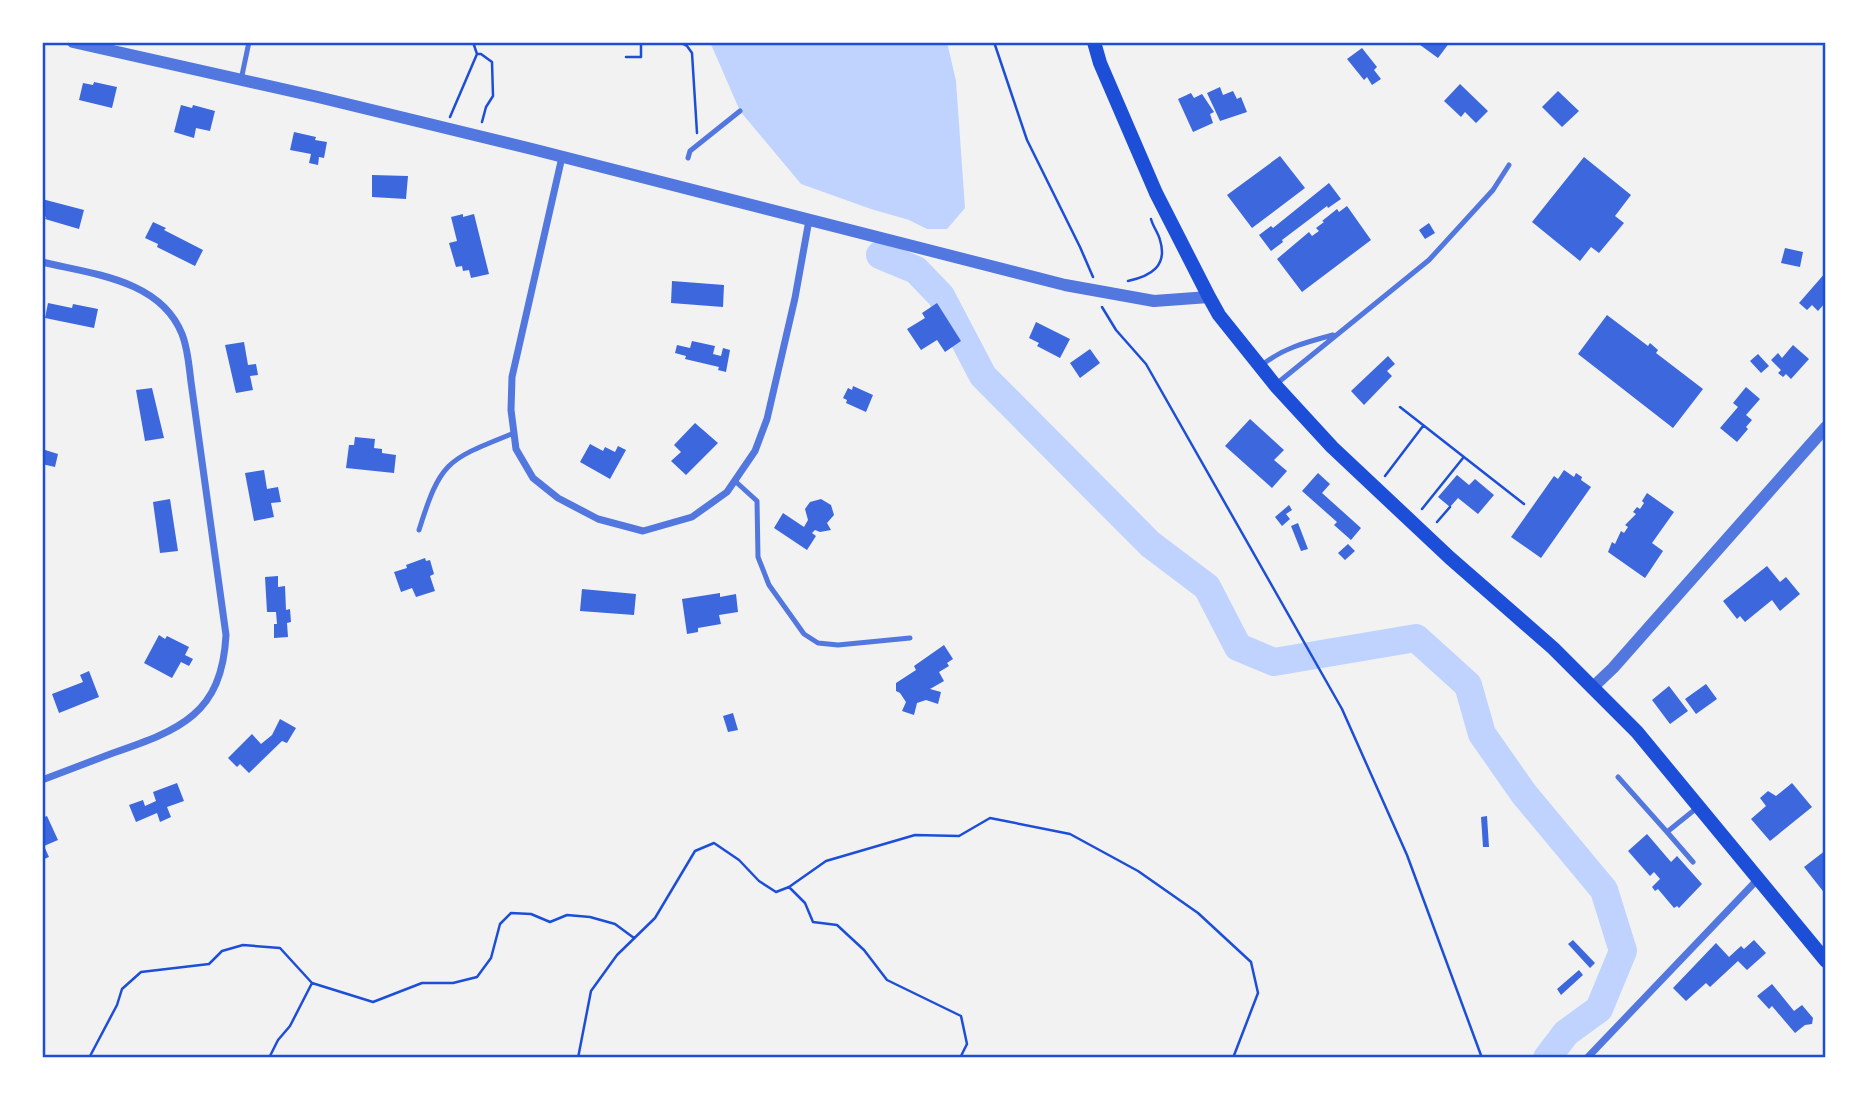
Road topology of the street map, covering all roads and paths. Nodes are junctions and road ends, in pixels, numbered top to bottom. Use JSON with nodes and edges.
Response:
{"nodes":[{"id":1,"x":73,"y":42,"type":"edge"},
{"id":2,"x":249,"y":42,"type":"edge"},
{"id":3,"x":473,"y":42,"type":"edge"},
{"id":4,"x":641,"y":42,"type":"edge"},
{"id":5,"x":679,"y":42,"type":"edge"},
{"id":6,"x":994,"y":42,"type":"edge"},
{"id":7,"x":1094,"y":42,"type":"edge"},
{"id":8,"x":477,"y":54,"type":"junction"},
{"id":9,"x":626,"y":57,"type":"dead end"},
{"id":10,"x":241,"y":79,"type":"junction"},
{"id":11,"x":740,"y":111,"type":"dead end"},
{"id":12,"x":450,"y":119,"type":"dead end"},
{"id":13,"x":481,"y":127,"type":"dead end"},
{"id":14,"x":697,"y":146,"type":"junction"},
{"id":15,"x":562,"y":157,"type":"junction"},
{"id":16,"x":688,"y":158,"type":"dead end"},
{"id":17,"x":1509,"y":165,"type":"dead end"},
{"id":18,"x":1151,"y":216,"type":"dead end"},
{"id":19,"x":808,"y":220,"type":"junction"},
{"id":20,"x":1080,"y":247,"type":"dead end"},
{"id":21,"x":42,"y":261,"type":"edge"},
{"id":22,"x":1093,"y":278,"type":"dead end"},
{"id":23,"x":1101,"y":279,"type":"dead end"},
{"id":24,"x":1125,"y":282,"type":"dead end"},
{"id":25,"x":1209,"y":297,"type":"junction"},
{"id":26,"x":1336,"y":334,"type":"junction"},
{"id":27,"x":1146,"y":364,"type":"dead end"},
{"id":28,"x":1261,"y":366,"type":"junction"},
{"id":29,"x":1275,"y":385,"type":"junction"},
{"id":30,"x":1400,"y":407,"type":"dead end"},
{"id":31,"x":1423,"y":426,"type":"junction"},
{"id":32,"x":1824,"y":431,"type":"edge"},
{"id":33,"x":514,"y":433,"type":"junction"},
{"id":34,"x":1463,"y":458,"type":"junction"},
{"id":35,"x":1385,"y":476,"type":"dead end"},
{"id":36,"x":735,"y":481,"type":"junction"},
{"id":37,"x":1524,"y":504,"type":"dead end"},
{"id":38,"x":1450,"y":507,"type":"dead end"},
{"id":39,"x":1422,"y":509,"type":"dead end"},
{"id":40,"x":1437,"y":522,"type":"dead end"},
{"id":41,"x":419,"y":530,"type":"dead end"},
{"id":42,"x":910,"y":638,"type":"dead end"},
{"id":43,"x":1592,"y":688,"type":"junction"},
{"id":44,"x":1618,"y":777,"type":"dead end"},
{"id":45,"x":42,"y":780,"type":"edge"},
{"id":46,"x":1699,"y":807,"type":"junction"},
{"id":47,"x":1667,"y":832,"type":"junction"},
{"id":48,"x":1693,"y":862,"type":"dead end"},
{"id":49,"x":1758,"y":879,"type":"junction"},
{"id":50,"x":789,"y":887,"type":"junction"},
{"id":51,"x":634,"y":938,"type":"junction"},
{"id":52,"x":1826,"y":961,"type":"edge"},
{"id":53,"x":312,"y":983,"type":"junction"},
{"id":54,"x":89,"y":1058,"type":"edge"},
{"id":55,"x":269,"y":1058,"type":"edge"},
{"id":56,"x":578,"y":1058,"type":"edge"},
{"id":57,"x":960,"y":1058,"type":"edge"},
{"id":58,"x":1233,"y":1058,"type":"edge"},
{"id":59,"x":1482,"y":1058,"type":"edge"},
{"id":60,"x":1587,"y":1058,"type":"edge"}],
"edges":[{"from":1,"to":10,"type":"street"},
{"from":2,"to":10,"type":"lane"},
{"from":3,"to":8,"type":"path"},
{"from":4,"to":9,"type":"path"},
{"from":5,"to":14,"type":"path"},
{"from":6,"to":20,"type":"path"},
{"from":7,"to":25,"type":"main road"},
{"from":8,"to":12,"type":"path"},
{"from":8,"to":13,"type":"path"},
{"from":10,"to":15,"type":"street"},
{"from":11,"to":14,"type":"lane"},
{"from":14,"to":16,"type":"lane"},
{"from":15,"to":19,"type":"street"},
{"from":15,"to":33,"type":"street"},
{"from":17,"to":26,"type":"lane"},
{"from":18,"to":24,"type":"path"},
{"from":19,"to":25,"type":"street"},
{"from":19,"to":36,"type":"street"},
{"from":21,"to":45,"type":"street"},
{"from":22,"to":23,"type":"path"},
{"from":25,"to":28,"type":"main road"},
{"from":26,"to":28,"type":"lane"},
{"from":26,"to":29,"type":"lane"},
{"from":27,"to":59,"type":"path"},
{"from":28,"to":29,"type":"main road"},
{"from":29,"to":43,"type":"main road"},
{"from":30,"to":31,"type":"path"},
{"from":31,"to":34,"type":"path"},
{"from":31,"to":35,"type":"path"},
{"from":32,"to":43,"type":"street"},
{"from":33,"to":36,"type":"street"},
{"from":33,"to":41,"type":"lane"},
{"from":34,"to":37,"type":"path"},
{"from":34,"to":39,"type":"path"},
{"from":36,"to":42,"type":"lane"},
{"from":38,"to":40,"type":"path"},
{"from":43,"to":46,"type":"main road"},
{"from":44,"to":47,"type":"lane"},
{"from":46,"to":47,"type":"lane"},
{"from":46,"to":49,"type":"main road"},
{"from":47,"to":48,"type":"lane"},
{"from":49,"to":52,"type":"main road"},
{"from":49,"to":60,"type":"street"},
{"from":50,"to":51,"type":"path"},
{"from":50,"to":57,"type":"path"},
{"from":50,"to":58,"type":"path"},
{"from":51,"to":53,"type":"path"},
{"from":51,"to":56,"type":"path"},
{"from":53,"to":54,"type":"path"},
{"from":53,"to":55,"type":"path"}]}
